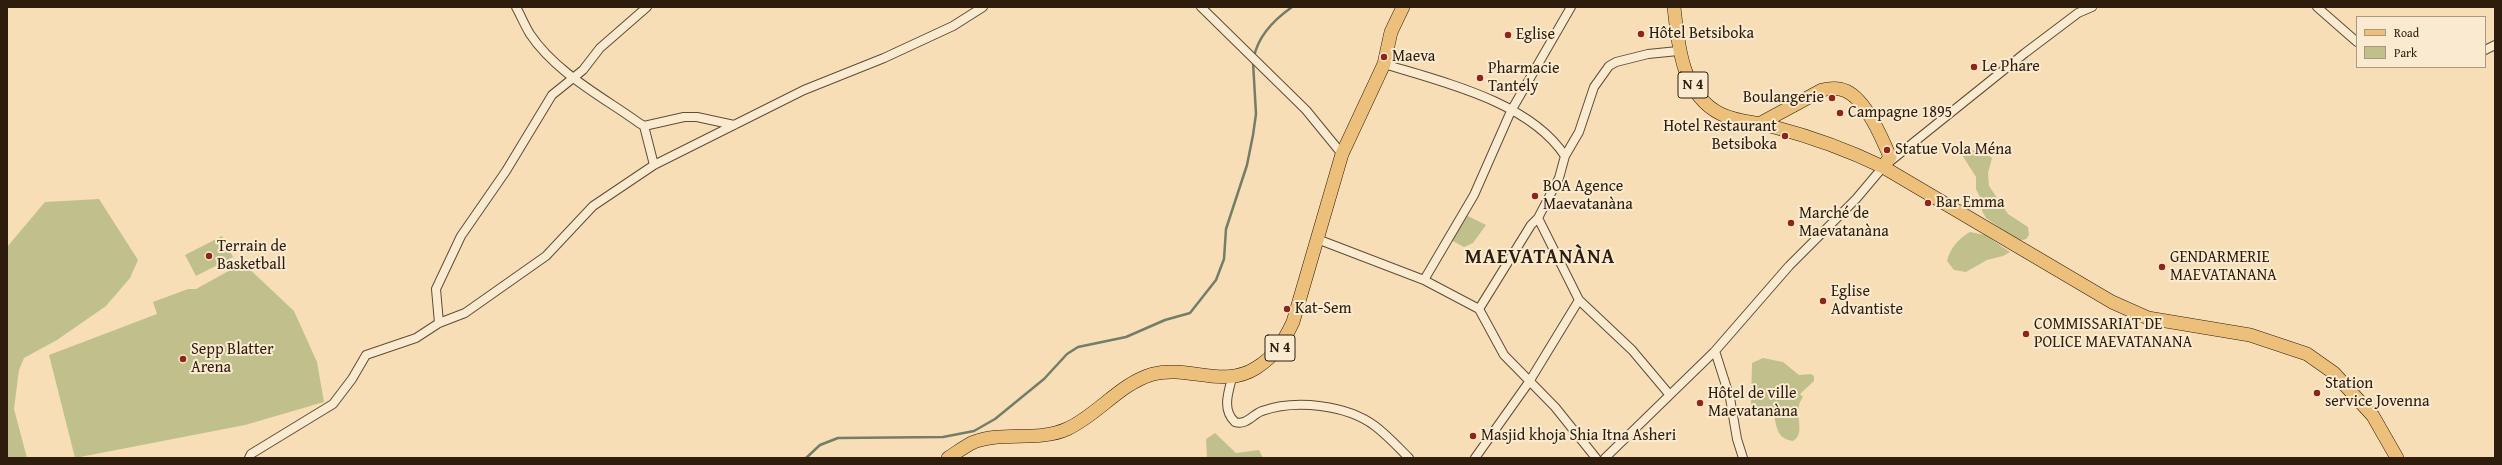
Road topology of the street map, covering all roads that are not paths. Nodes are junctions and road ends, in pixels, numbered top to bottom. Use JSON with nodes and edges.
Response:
{"nodes":[{"id":1,"x":516,"y":7,"type":"edge"},
{"id":2,"x":647,"y":7,"type":"edge"},
{"id":3,"x":983,"y":7,"type":"edge"},
{"id":4,"x":1201,"y":7,"type":"edge"},
{"id":5,"x":1403,"y":7,"type":"edge"},
{"id":6,"x":1571,"y":7,"type":"edge"},
{"id":7,"x":1674,"y":7,"type":"edge"},
{"id":8,"x":2092,"y":7,"type":"edge"},
{"id":9,"x":2317,"y":7,"type":"edge"},
{"id":10,"x":2356,"y":41,"type":"edge"},
{"id":11,"x":2495,"y":45,"type":"edge"},
{"id":12,"x":2486,"y":50,"type":"edge"},
{"id":13,"x":1678,"y":51,"type":"junction"},
{"id":14,"x":1384,"y":64,"type":"junction"},
{"id":15,"x":572,"y":76,"type":"junction"},
{"id":16,"x":1511,"y":111,"type":"junction"},
{"id":17,"x":1761,"y":123,"type":"junction"},
{"id":18,"x":734,"y":125,"type":"junction"},
{"id":19,"x":644,"y":126,"type":"junction"},
{"id":20,"x":1342,"y":154,"type":"junction"},
{"id":21,"x":1565,"y":156,"type":"junction"},
{"id":22,"x":654,"y":165,"type":"junction"},
{"id":23,"x":1883,"y":167,"type":"junction"},
{"id":24,"x":1538,"y":218,"type":"junction"},
{"id":25,"x":1317,"y":240,"type":"junction"},
{"id":26,"x":1424,"y":280,"type":"junction"},
{"id":27,"x":1579,"y":300,"type":"junction"},
{"id":28,"x":1479,"y":309,"type":"junction"},
{"id":29,"x":439,"y":323,"type":"junction"},
{"id":30,"x":1714,"y":351,"type":"junction"},
{"id":31,"x":1232,"y":378,"type":"junction"},
{"id":32,"x":1529,"y":382,"type":"junction"},
{"id":33,"x":1669,"y":394,"type":"junction"},
{"id":34,"x":249,"y":458,"type":"edge"},
{"id":35,"x":948,"y":458,"type":"edge"},
{"id":36,"x":1409,"y":458,"type":"edge"},
{"id":37,"x":1475,"y":458,"type":"edge"},
{"id":38,"x":1596,"y":458,"type":"edge"},
{"id":39,"x":1605,"y":458,"type":"edge"},
{"id":40,"x":1743,"y":458,"type":"edge"},
{"id":41,"x":2397,"y":458,"type":"edge"}],
"edges":[{"from":1,"to":15,"type":"street"},
{"from":2,"to":15,"type":"street"},
{"from":3,"to":18,"type":"street"},
{"from":4,"to":20,"type":"street"},
{"from":5,"to":14,"type":"main road","number":"N 4"},
{"from":6,"to":16,"type":"street"},
{"from":7,"to":13,"type":"main road","number":"N 4"},
{"from":8,"to":23,"type":"street"},
{"from":9,"to":10,"type":"street"},
{"from":11,"to":12,"type":"street"},
{"from":13,"to":17,"type":"main road","number":"N 4"},
{"from":13,"to":21,"type":"street"},
{"from":14,"to":16,"type":"street"},
{"from":14,"to":20,"type":"main road","number":"N 4"},
{"from":15,"to":19,"type":"street"},
{"from":15,"to":29,"type":"street"},
{"from":16,"to":21,"type":"street"},
{"from":16,"to":26,"type":"street"},
{"from":17,"to":23,"type":"main road","number":"N 4"},
{"from":17,"to":23,"type":"main road"},
{"from":18,"to":19,"type":"street"},
{"from":18,"to":22,"type":"street"},
{"from":19,"to":22,"type":"street"},
{"from":20,"to":25,"type":"main road","number":"N 4"},
{"from":21,"to":24,"type":"street"},
{"from":22,"to":29,"type":"street"},
{"from":23,"to":30,"type":"street"},
{"from":23,"to":41,"type":"main road","number":"N 4"},
{"from":24,"to":27,"type":"street"},
{"from":24,"to":28,"type":"street"},
{"from":25,"to":26,"type":"street"},
{"from":25,"to":31,"type":"main road","number":"N 4"},
{"from":26,"to":28,"type":"street"},
{"from":27,"to":32,"type":"street"},
{"from":27,"to":33,"type":"street"},
{"from":28,"to":32,"type":"street"},
{"from":29,"to":34,"type":"street"},
{"from":30,"to":33,"type":"street"},
{"from":30,"to":40,"type":"street"},
{"from":31,"to":35,"type":"main road","number":"N 4"},
{"from":31,"to":36,"type":"street"},
{"from":32,"to":37,"type":"street"},
{"from":32,"to":38,"type":"street"},
{"from":33,"to":39,"type":"street"}]}
